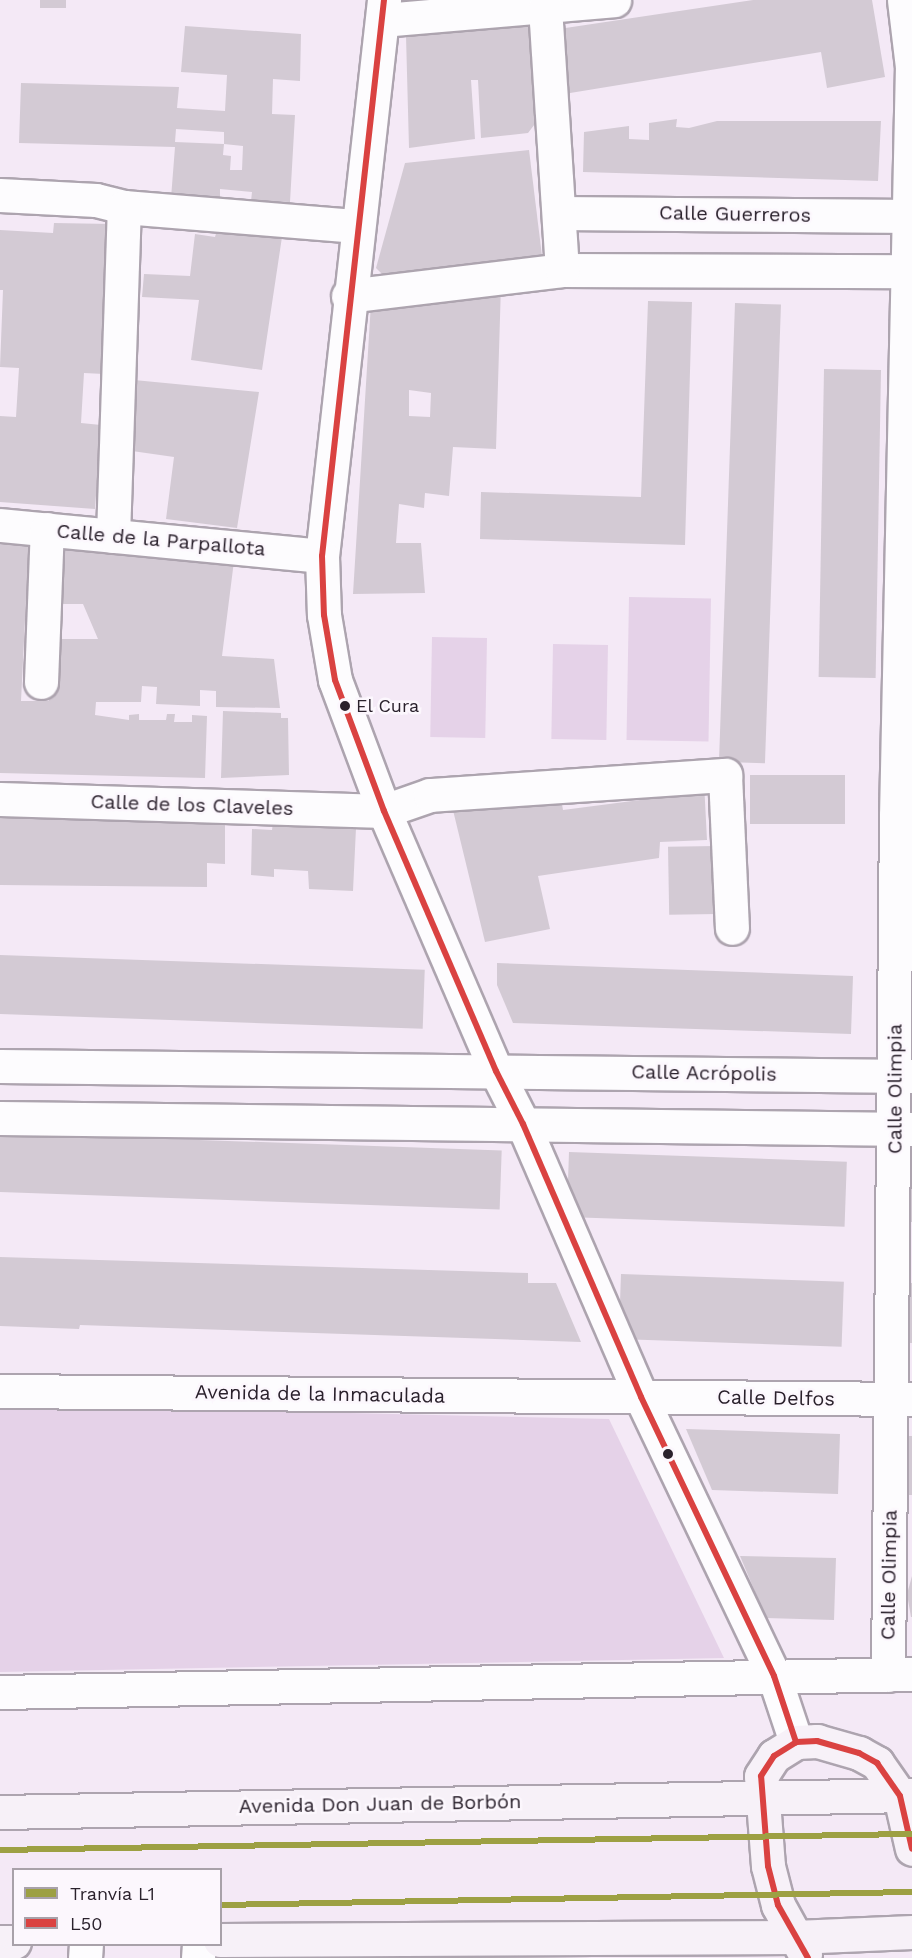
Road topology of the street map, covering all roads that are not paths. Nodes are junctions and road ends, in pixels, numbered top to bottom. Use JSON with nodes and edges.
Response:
{"nodes":[{"id":1,"x":614,"y":0,"type":"edge"},
{"id":2,"x":904,"y":0,"type":"edge"},
{"id":3,"x":545,"y":8,"type":"junction"},
{"id":4,"x":384,"y":10,"type":"edge"},
{"id":5,"x":0,"y":195,"type":"edge"},
{"id":6,"x":124,"y":207,"type":"junction"},
{"id":7,"x":559,"y":213,"type":"junction"},
{"id":8,"x":910,"y":216,"type":"edge"},
{"id":9,"x":357,"y":226,"type":"junction"},
{"id":10,"x":562,"y":270,"type":"junction"},
{"id":11,"x":909,"y":272,"type":"edge"},
{"id":12,"x":348,"y":296,"type":"junction"},
{"id":13,"x":0,"y":525,"type":"edge"},
{"id":14,"x":47,"y":529,"type":"junction"},
{"id":15,"x":907,"y":532,"type":"edge"},
{"id":16,"x":113,"y":536,"type":"junction"},
{"id":17,"x":322,"y":556,"type":"junction"},
{"id":18,"x":41,"y":682,"type":"dead end"},
{"id":19,"x":0,"y":799,"type":"edge"},
{"id":20,"x":384,"y":811,"type":"junction"},
{"id":21,"x":904,"y":816,"type":"edge"},
{"id":22,"x":732,"y":928,"type":"dead end"},
{"id":23,"x":0,"y":1066,"type":"edge"},
{"id":24,"x":496,"y":1071,"type":"junction"},
{"id":25,"x":903,"y":1076,"type":"edge"},
{"id":26,"x":0,"y":1118,"type":"edge"},
{"id":27,"x":523,"y":1124,"type":"junction"},
{"id":28,"x":903,"y":1129,"type":"edge"},
{"id":29,"x":0,"y":1391,"type":"edge"},
{"id":30,"x":641,"y":1397,"type":"junction"},
{"id":31,"x":902,"y":1399,"type":"edge"},
{"id":32,"x":900,"y":1674,"type":"edge"},
{"id":33,"x":774,"y":1676,"type":"junction"},
{"id":34,"x":0,"y":1692,"type":"edge"},
{"id":35,"x":796,"y":1742,"type":"junction"},
{"id":36,"x":760,"y":1796,"type":"junction"},
{"id":37,"x":906,"y":1796,"type":"edge"},
{"id":38,"x":0,"y":1812,"type":"edge"},
{"id":39,"x":912,"y":1849,"type":"edge"},
{"id":40,"x":912,"y":1932,"type":"edge"},
{"id":41,"x":222,"y":1940,"type":"edge"},
{"id":42,"x":563,"y":1948,"type":"edge"},
{"id":43,"x":802,"y":1948,"type":"edge"},
{"id":44,"x":912,"y":1950,"type":"edge"},
{"id":45,"x":910,"y":1958,"type":"edge"}],
"edges":[{"from":1,"to":3,"type":"street"},
{"from":2,"to":8,"type":"street","name":"Calle Olimpia"},
{"from":3,"to":4,"type":"street"},
{"from":3,"to":7,"type":"street"},
{"from":4,"to":9,"type":"street"},
{"from":5,"to":6,"type":"street"},
{"from":6,"to":9,"type":"street"},
{"from":6,"to":16,"type":"street"},
{"from":7,"to":8,"type":"street","name":"Calle Guerreros"},
{"from":7,"to":10,"type":"street"},
{"from":8,"to":11,"type":"street","name":"Calle Olimpia"},
{"from":9,"to":12,"type":"street"},
{"from":10,"to":11,"type":"street"},
{"from":10,"to":12,"type":"street"},
{"from":11,"to":15,"type":"street","name":"Calle Olimpia"},
{"from":12,"to":17,"type":"street"},
{"from":13,"to":14,"type":"street","name":"Calle de la Parpallota"},
{"from":14,"to":16,"type":"street","name":"Calle de la Parpallota"},
{"from":14,"to":18,"type":"street"},
{"from":15,"to":21,"type":"street","name":"Calle Olimpia"},
{"from":16,"to":17,"type":"street","name":"Calle de la Parpallota"},
{"from":17,"to":20,"type":"street"},
{"from":19,"to":20,"type":"street","name":"Calle de los Claveles"},
{"from":20,"to":22,"type":"street"},
{"from":20,"to":24,"type":"street"},
{"from":21,"to":25,"type":"street","name":"Calle Olimpia"},
{"from":23,"to":24,"type":"street","name":"Calle Acrópolis"},
{"from":24,"to":25,"type":"street","name":"Calle Acrópolis"},
{"from":24,"to":27,"type":"street"},
{"from":25,"to":28,"type":"street","name":"Calle Olimpia"},
{"from":26,"to":27,"type":"street"},
{"from":27,"to":28,"type":"street"},
{"from":27,"to":30,"type":"street"},
{"from":28,"to":31,"type":"street","name":"Calle Olimpia"},
{"from":29,"to":30,"type":"street","name":"Avenida de la Inmaculada"},
{"from":30,"to":31,"type":"street","name":"Calle Delfos"},
{"from":30,"to":33,"type":"street"},
{"from":31,"to":32,"type":"street","name":"Calle Olimpia"},
{"from":32,"to":33,"type":"street"},
{"from":33,"to":34,"type":"street"},
{"from":33,"to":35,"type":"street"},
{"from":35,"to":36,"type":"main road"},
{"from":35,"to":37,"type":"main road"},
{"from":36,"to":37,"type":"main road","name":"Avenida Don Juan de Borbón"},
{"from":36,"to":38,"type":"main road","name":"Avenida Don Juan de Borbón"},
{"from":36,"to":43,"type":"main road"},
{"from":37,"to":39,"type":"main road"},
{"from":40,"to":43,"type":"main road"},
{"from":41,"to":42,"type":"main road"},
{"from":42,"to":43,"type":"main road"},
{"from":44,"to":45,"type":"main road"}]}
